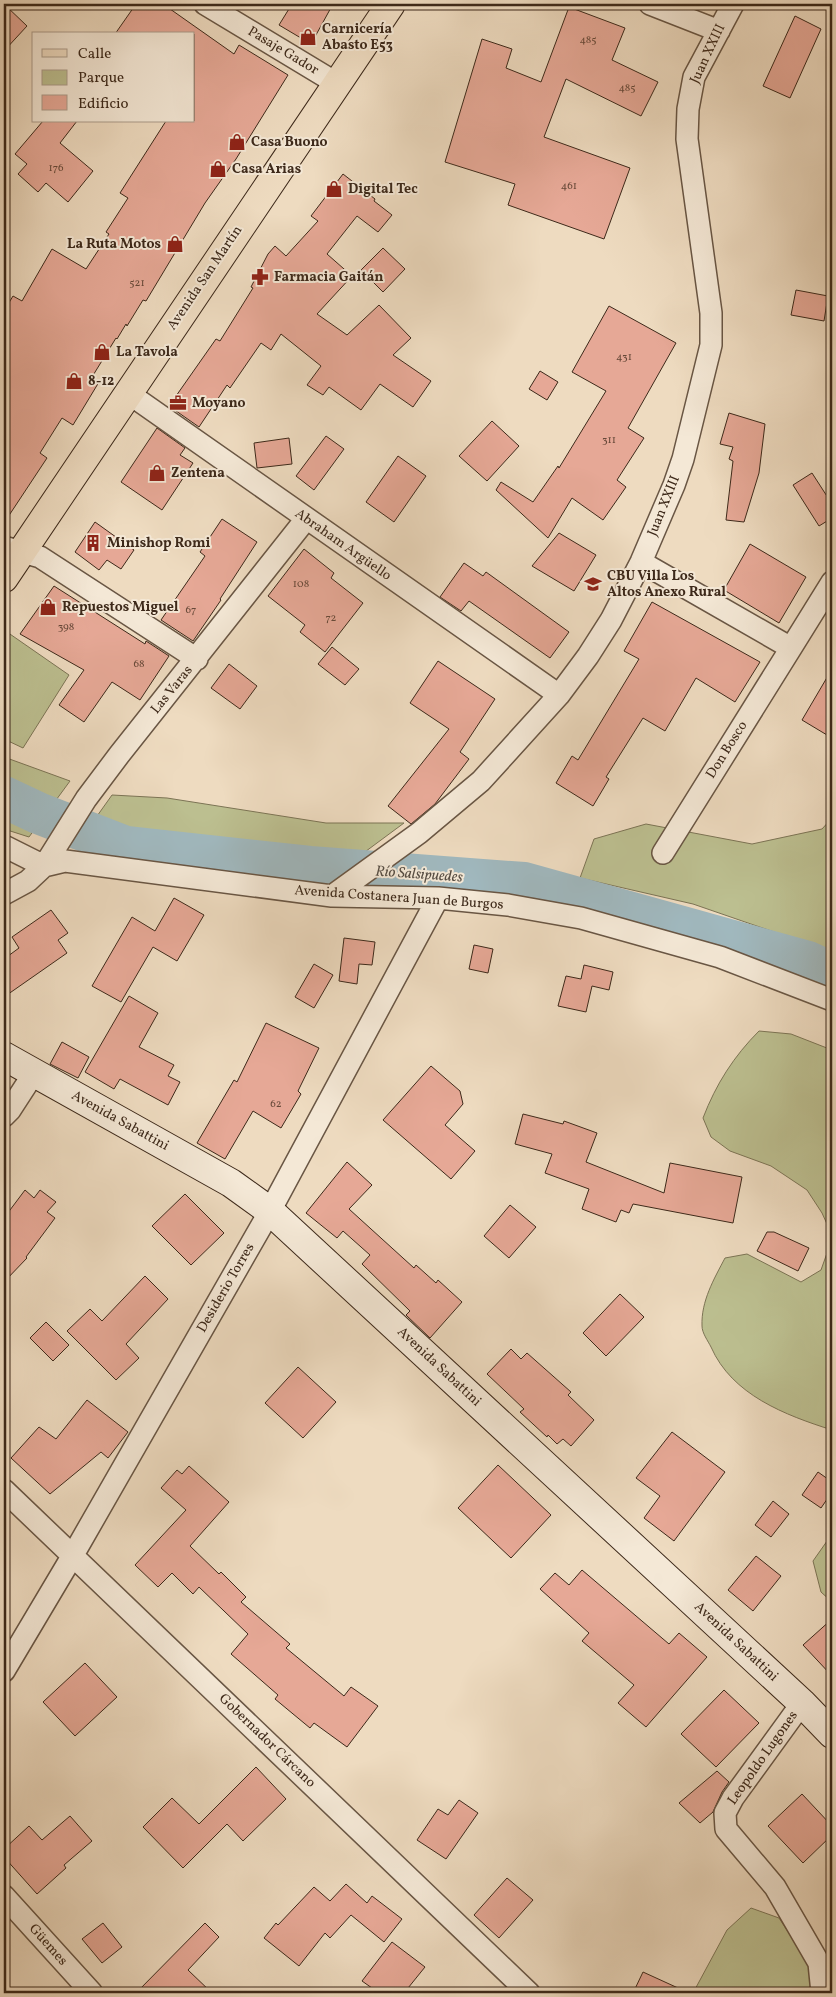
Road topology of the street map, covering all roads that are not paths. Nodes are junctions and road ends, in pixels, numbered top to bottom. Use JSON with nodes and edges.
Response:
{"nodes":[{"id":1,"x":205,"y":4,"type":"edge"},
{"id":2,"x":390,"y":4,"type":"edge"},
{"id":3,"x":650,"y":4,"type":"edge"},
{"id":4,"x":732,"y":4,"type":"edge"},
{"id":5,"x":719,"y":31,"type":"junction"},
{"id":6,"x":336,"y":83,"type":"junction"},
{"id":7,"x":128,"y":393,"type":"junction"},
{"id":8,"x":306,"y":519,"type":"junction"},
{"id":9,"x":12,"y":550,"type":"edge"},
{"id":10,"x":641,"y":562,"type":"junction"},
{"id":11,"x":4,"y":578,"type":"edge"},
{"id":12,"x":832,"y":582,"type":"edge"},
{"id":13,"x":791,"y":648,"type":"junction"},
{"id":14,"x":197,"y":659,"type":"junction"},
{"id":15,"x":559,"y":695,"type":"junction"},
{"id":16,"x":4,"y":846,"type":"edge"},
{"id":17,"x":663,"y":853,"type":"dead end"},
{"id":18,"x":44,"y":866,"type":"junction"},
{"id":19,"x":339,"y":890,"type":"junction"},
{"id":20,"x":4,"y":894,"type":"edge"},
{"id":21,"x":438,"y":898,"type":"junction"},
{"id":22,"x":832,"y":1000,"type":"edge"},
{"id":23,"x":4,"y":1056,"type":"edge"},
{"id":24,"x":34,"y":1073,"type":"junction"},
{"id":25,"x":4,"y":1116,"type":"edge"},
{"id":26,"x":270,"y":1211,"type":"junction"},
{"id":27,"x":4,"y":1490,"type":"edge"},
{"id":28,"x":73,"y":1555,"type":"junction"},
{"id":29,"x":4,"y":1671,"type":"edge"},
{"id":30,"x":802,"y":1703,"type":"junction"},
{"id":31,"x":832,"y":1734,"type":"edge"},
{"id":32,"x":4,"y":1896,"type":"edge"},
{"id":33,"x":92,"y":1993,"type":"edge"},
{"id":34,"x":529,"y":1993,"type":"edge"},
{"id":35,"x":822,"y":1993,"type":"edge"}],
"edges":[{"from":1,"to":6,"type":"street","name":"Pasaje Gador"},
{"from":2,"to":6,"type":"main road","name":"Avenida San Martín"},
{"from":3,"to":5,"type":"street"},
{"from":4,"to":5,"type":"street","name":"Juan XXIII"},
{"from":5,"to":10,"type":"street","name":"Juan XXIII"},
{"from":6,"to":7,"type":"main road","name":"Avenida San Martín"},
{"from":7,"to":8,"type":"street","name":"Abraham Argüello"},
{"from":7,"to":9,"type":"main road","name":"Avenida San Martín"},
{"from":8,"to":14,"type":"street","name":"Las Varas"},
{"from":8,"to":15,"type":"street","name":"Abraham Argüello"},
{"from":9,"to":11,"type":"main road","name":"Avenida San Martín"},
{"from":9,"to":14,"type":"street"},
{"from":10,"to":13,"type":"street"},
{"from":10,"to":15,"type":"street","name":"Juan XXIII"},
{"from":12,"to":13,"type":"street","name":"Don Bosco"},
{"from":13,"to":17,"type":"street","name":"Don Bosco"},
{"from":14,"to":18,"type":"street","name":"Las Varas"},
{"from":15,"to":19,"type":"street","name":"Juan XXIII"},
{"from":16,"to":18,"type":"street"},
{"from":18,"to":19,"type":"street","name":"Avenida Costanera Juan de Burgos"},
{"from":18,"to":20,"type":"street"},
{"from":19,"to":21,"type":"street","name":"Avenida Costanera Juan de Burgos"},
{"from":21,"to":22,"type":"street","name":"Avenida Costanera Juan de Burgos"},
{"from":21,"to":26,"type":"street","name":"Desiderio Torres"},
{"from":23,"to":24,"type":"street","name":"Avenida Sabattini"},
{"from":24,"to":25,"type":"street"},
{"from":24,"to":26,"type":"street","name":"Avenida Sabattini"},
{"from":26,"to":28,"type":"street","name":"Desiderio Torres"},
{"from":26,"to":30,"type":"street","name":"Avenida Sabattini"},
{"from":27,"to":28,"type":"street","name":"Gobernador Cárcano"},
{"from":28,"to":29,"type":"street","name":"Desiderio Torres"},
{"from":28,"to":34,"type":"street","name":"Gobernador Cárcano"},
{"from":30,"to":31,"type":"street","name":"Avenida Sabattini"},
{"from":30,"to":35,"type":"street","name":"Leopoldo Lugones"},
{"from":32,"to":33,"type":"street","name":"Güemes"}]}
